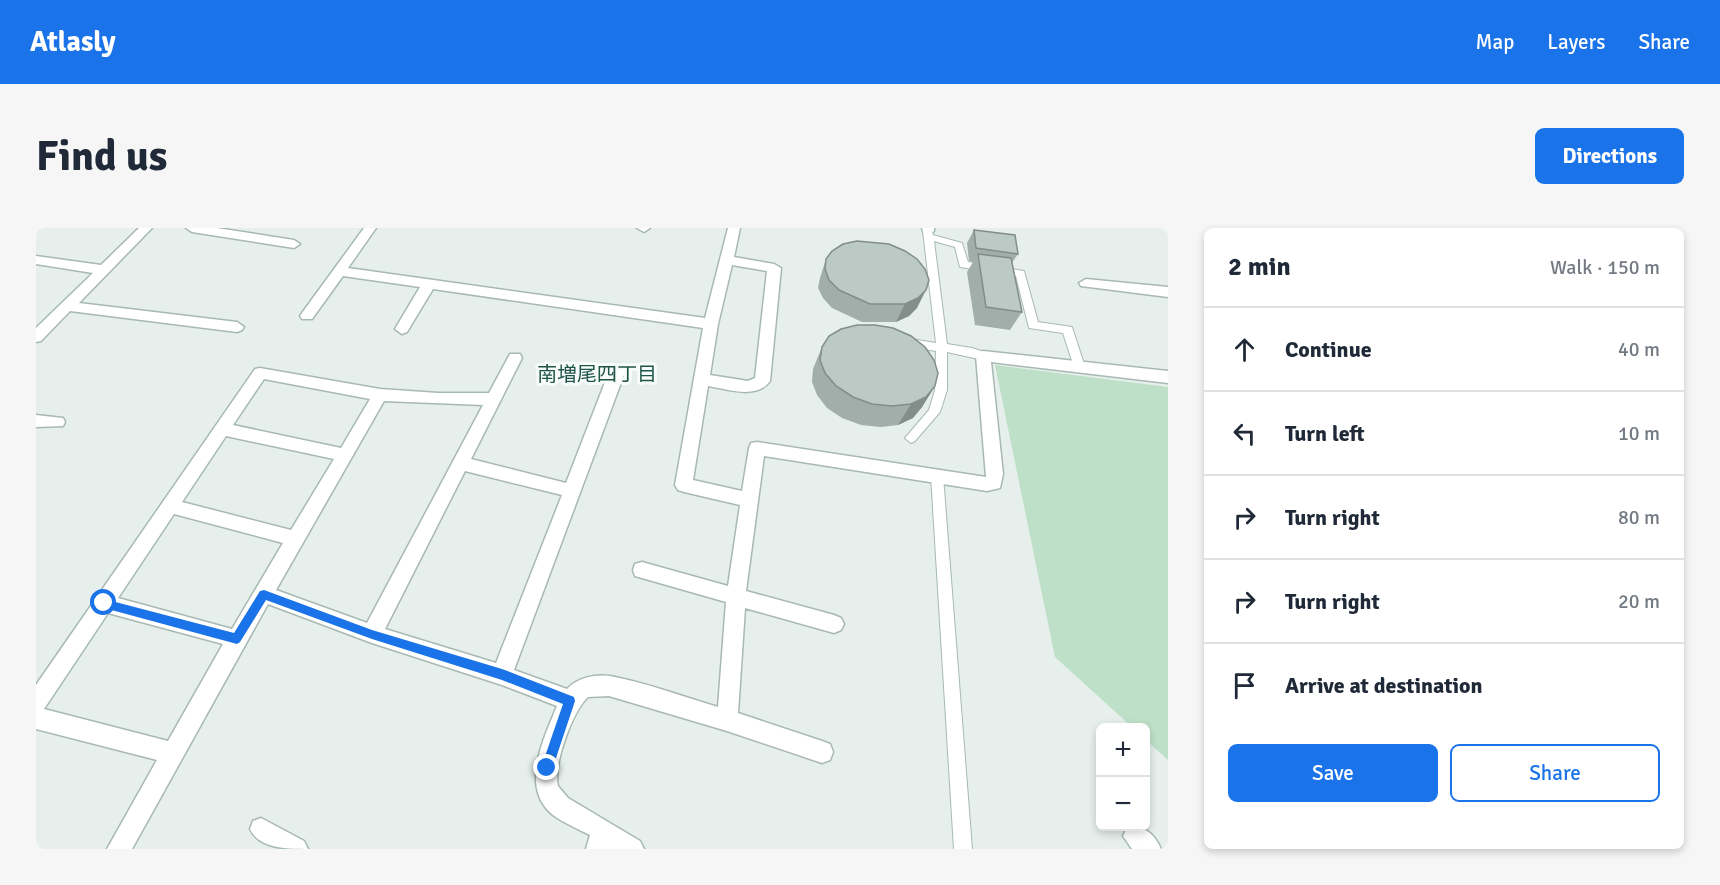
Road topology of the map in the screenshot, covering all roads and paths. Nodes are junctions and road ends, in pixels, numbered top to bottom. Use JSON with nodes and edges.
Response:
{"nodes":[{"id":1,"x":146,"y":228,"type":"edge"},
{"id":2,"x":192,"y":228,"type":"edge"},
{"id":3,"x":370,"y":228,"type":"edge"},
{"id":4,"x":734,"y":228,"type":"edge"},
{"id":5,"x":928,"y":232,"type":"edge"},
{"id":6,"x":294,"y":244,"type":"dead end"},
{"id":7,"x":36,"y":260,"type":"edge"},
{"id":8,"x":726,"y":260,"type":"junction"},
{"id":9,"x":103,"y":270,"type":"junction"},
{"id":10,"x":339,"y":271,"type":"junction"},
{"id":11,"x":1086,"y":283,"type":"dead end"},
{"id":12,"x":429,"y":284,"type":"junction"},
{"id":13,"x":1168,"y":292,"type":"edge"},
{"id":14,"x":67,"y":306,"type":"junction"},
{"id":15,"x":307,"y":316,"type":"dead end"},
{"id":16,"x":711,"y":324,"type":"junction"},
{"id":17,"x":237,"y":327,"type":"dead end"},
{"id":18,"x":402,"y":329,"type":"dead end"},
{"id":19,"x":36,"y":337,"type":"edge"},
{"id":20,"x":897,"y":341,"type":"edge"},
{"id":21,"x":942,"y":348,"type":"junction"},
{"id":22,"x":983,"y":356,"type":"junction"},
{"id":23,"x":515,"y":358,"type":"dead end"},
{"id":24,"x":1079,"y":367,"type":"junction"},
{"id":25,"x":617,"y":372,"type":"dead end"},
{"id":26,"x":1168,"y":377,"type":"edge"},
{"id":27,"x":702,"y":379,"type":"junction"},
{"id":28,"x":380,"y":395,"type":"junction"},
{"id":29,"x":495,"y":399,"type":"junction"},
{"id":30,"x":36,"y":421,"type":"edge"},
{"id":31,"x":57,"y":422,"type":"dead end"},
{"id":32,"x":222,"y":429,"type":"junction"},
{"id":33,"x":911,"y":438,"type":"dead end"},
{"id":34,"x":345,"y":455,"type":"junction"},
{"id":35,"x":462,"y":464,"type":"junction"},
{"id":36,"x":937,"y":476,"type":"junction"},
{"id":37,"x":572,"y":491,"type":"junction"},
{"id":38,"x":749,"y":500,"type":"junction"},
{"id":39,"x":169,"y":506,"type":"junction"},
{"id":40,"x":296,"y":539,"type":"junction"},
{"id":41,"x":642,"y":570,"type":"dead end"},
{"id":42,"x":264,"y":594,"type":"junction"},
{"id":43,"x":736,"y":598,"type":"junction"},
{"id":44,"x":104,"y":603,"type":"junction"},
{"id":45,"x":834,"y":624,"type":"dead end"},
{"id":46,"x":372,"y":634,"type":"junction"},
{"id":47,"x":237,"y":639,"type":"junction"},
{"id":48,"x":502,"y":675,"type":"junction"},
{"id":49,"x":570,"y":701,"type":"junction"},
{"id":50,"x":36,"y":702,"type":"edge"},
{"id":51,"x":36,"y":718,"type":"edge"},
{"id":52,"x":727,"y":720,"type":"junction"},
{"id":53,"x":822,"y":752,"type":"dead end"},
{"id":54,"x":172,"y":753,"type":"junction"},
{"id":55,"x":261,"y":829,"type":"dead end"},
{"id":56,"x":600,"y":839,"type":"edge"},
{"id":57,"x":118,"y":849,"type":"edge"},
{"id":58,"x":296,"y":849,"type":"edge"},
{"id":59,"x":632,"y":849,"type":"edge"},
{"id":60,"x":963,"y":849,"type":"edge"}],
"edges":[{"from":1,"to":9,"type":"street"},
{"from":2,"to":6,"type":"street"},
{"from":3,"to":10,"type":"street"},
{"from":4,"to":8,"type":"street"},
{"from":5,"to":21,"type":"lane"},
{"from":5,"to":24,"type":"lane"},
{"from":7,"to":9,"type":"street"},
{"from":8,"to":16,"type":"street"},
{"from":8,"to":27,"type":"street"},
{"from":9,"to":14,"type":"street"},
{"from":10,"to":12,"type":"street"},
{"from":10,"to":15,"type":"street"},
{"from":11,"to":13,"type":"street"},
{"from":12,"to":16,"type":"street"},
{"from":12,"to":18,"type":"street"},
{"from":14,"to":17,"type":"street"},
{"from":14,"to":19,"type":"street"},
{"from":16,"to":27,"type":"street"},
{"from":20,"to":21,"type":"lane"},
{"from":21,"to":22,"type":"lane"},
{"from":21,"to":33,"type":"lane"},
{"from":22,"to":24,"type":"street"},
{"from":22,"to":36,"type":"street"},
{"from":23,"to":29,"type":"street"},
{"from":24,"to":26,"type":"street"},
{"from":25,"to":37,"type":"street"},
{"from":27,"to":38,"type":"street"},
{"from":28,"to":29,"type":"street"},
{"from":28,"to":32,"type":"street"},
{"from":28,"to":34,"type":"street"},
{"from":29,"to":35,"type":"street"},
{"from":30,"to":31,"type":"street"},
{"from":32,"to":34,"type":"street"},
{"from":32,"to":39,"type":"street"},
{"from":34,"to":40,"type":"street"},
{"from":35,"to":37,"type":"street"},
{"from":35,"to":46,"type":"street"},
{"from":36,"to":38,"type":"street"},
{"from":36,"to":60,"type":"lane"},
{"from":37,"to":48,"type":"street"},
{"from":38,"to":43,"type":"street"},
{"from":39,"to":40,"type":"street"},
{"from":39,"to":44,"type":"street"},
{"from":40,"to":42,"type":"street"},
{"from":41,"to":43,"type":"street"},
{"from":42,"to":46,"type":"street"},
{"from":42,"to":47,"type":"street"},
{"from":43,"to":45,"type":"street"},
{"from":43,"to":52,"type":"street"},
{"from":44,"to":47,"type":"street"},
{"from":44,"to":50,"type":"street"},
{"from":46,"to":48,"type":"street"},
{"from":47,"to":54,"type":"street"},
{"from":48,"to":49,"type":"street"},
{"from":49,"to":52,"type":"street"},
{"from":49,"to":56,"type":"street"},
{"from":51,"to":54,"type":"street"},
{"from":52,"to":53,"type":"street"},
{"from":54,"to":57,"type":"street"},
{"from":55,"to":58,"type":"street"},
{"from":56,"to":59,"type":"street"}]}
